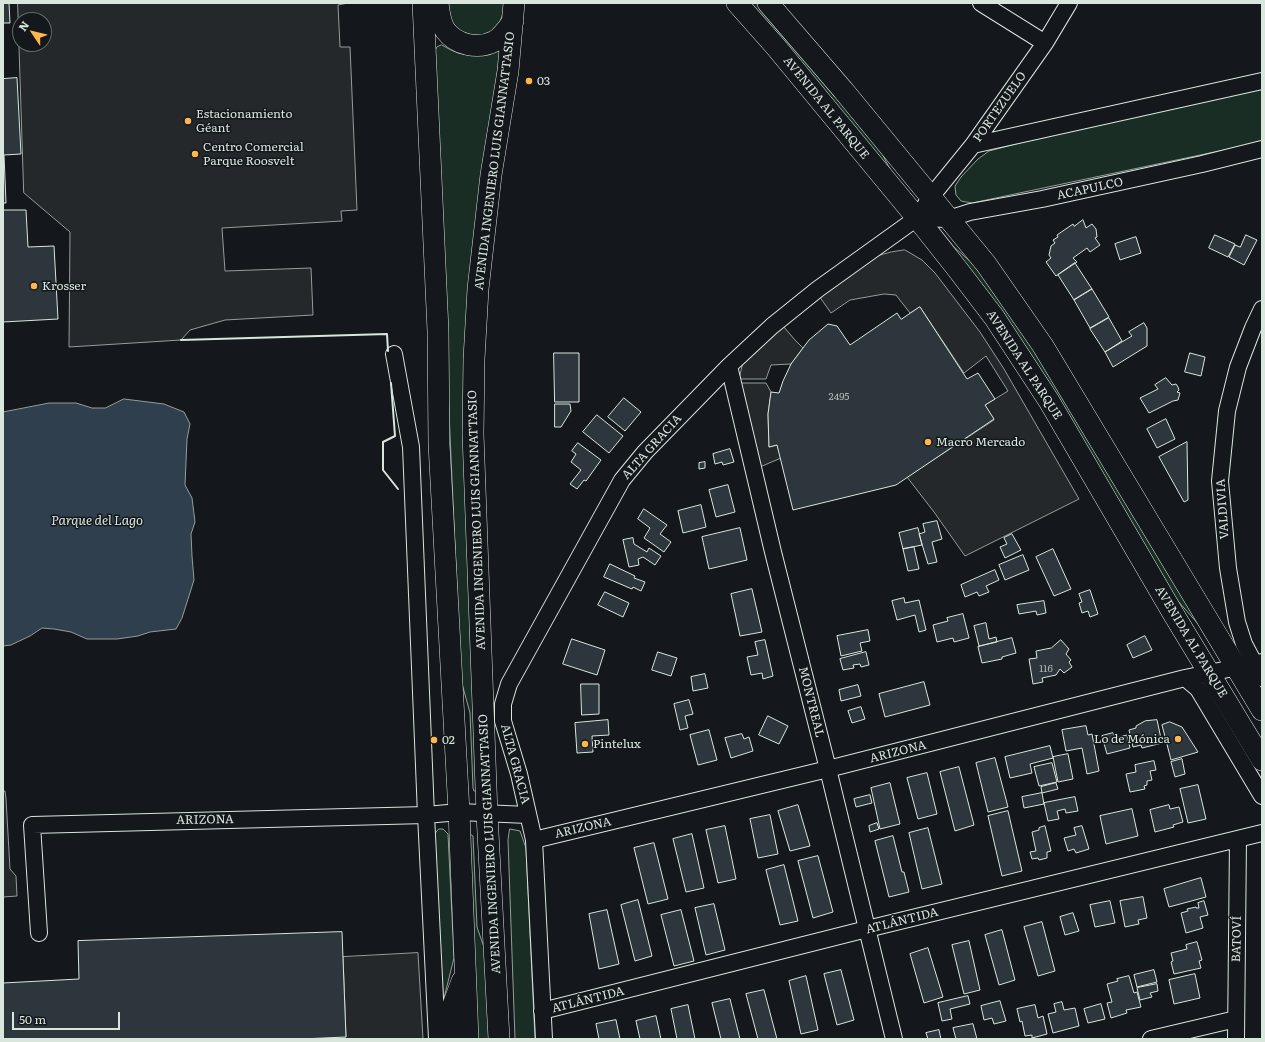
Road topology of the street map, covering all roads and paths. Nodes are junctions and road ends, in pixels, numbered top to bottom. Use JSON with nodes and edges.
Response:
{"nodes":[{"id":1,"x":423,"y":3,"type":"edge"},
{"id":2,"x":438,"y":3,"type":"edge"},
{"id":3,"x":737,"y":3,"type":"edge"},
{"id":4,"x":768,"y":3,"type":"edge"},
{"id":5,"x":981,"y":3,"type":"edge"},
{"id":6,"x":1069,"y":3,"type":"edge"},
{"id":7,"x":514,"y":12,"type":"edge"},
{"id":8,"x":1045,"y":43,"type":"junction"},
{"id":9,"x":1262,"y":81,"type":"edge"},
{"id":10,"x":973,"y":145,"type":"junction"},
{"id":11,"x":1262,"y":149,"type":"edge"},
{"id":12,"x":924,"y":208,"type":"junction"},
{"id":13,"x":948,"y":219,"type":"junction"},
{"id":14,"x":1262,"y":309,"type":"edge"},
{"id":15,"x":394,"y":354,"type":"dead end"},
{"id":16,"x":729,"y":366,"type":"junction"},
{"id":17,"x":1251,"y":664,"type":"edge"},
{"id":18,"x":1209,"y":672,"type":"junction"},
{"id":19,"x":1185,"y":678,"type":"junction"},
{"id":20,"x":1262,"y":678,"type":"edge"},
{"id":21,"x":1262,"y":710,"type":"edge"},
{"id":22,"x":1262,"y":760,"type":"edge"},
{"id":23,"x":828,"y":770,"type":"junction"},
{"id":24,"x":1262,"y":796,"type":"edge"},
{"id":25,"x":459,"y":812,"type":"junction"},
{"id":26,"x":487,"y":814,"type":"junction"},
{"id":27,"x":426,"y":815,"type":"junction"},
{"id":28,"x":528,"y":815,"type":"junction"},
{"id":29,"x":1262,"y":833,"type":"edge"},
{"id":30,"x":534,"y":840,"type":"junction"},
{"id":31,"x":1238,"y":840,"type":"junction"},
{"id":32,"x":867,"y":929,"type":"junction"},
{"id":33,"x":39,"y":933,"type":"dead end"},
{"id":34,"x":465,"y":973,"type":"junction"},
{"id":35,"x":542,"y":1011,"type":"junction"},
{"id":36,"x":1236,"y":1019,"type":"junction"},
{"id":37,"x":436,"y":1039,"type":"edge"},
{"id":38,"x":451,"y":1039,"type":"edge"},
{"id":39,"x":468,"y":1039,"type":"edge"},
{"id":40,"x":499,"y":1039,"type":"edge"},
{"id":41,"x":544,"y":1039,"type":"edge"},
{"id":42,"x":894,"y":1039,"type":"edge"},
{"id":43,"x":1152,"y":1039,"type":"edge"},
{"id":44,"x":1236,"y":1039,"type":"edge"}],
"edges":[{"from":1,"to":25,"type":"main road"},
{"from":2,"to":7,"type":"main road"},
{"from":3,"to":12,"type":"main road","name":"AVENIDA AL PARQUE"},
{"from":4,"to":12,"type":"main road","name":"AVENIDA AL PARQUE"},
{"from":5,"to":8,"type":"street"},
{"from":6,"to":8,"type":"street","name":"PORTEZUELO"},
{"from":7,"to":26,"type":"main road","name":"AVENIDA INGENIERO LUIS GIANNATTASIO"},
{"from":8,"to":10,"type":"street","name":"PORTEZUELO"},
{"from":9,"to":10,"type":"street"},
{"from":10,"to":12,"type":"street","name":"PORTEZUELO"},
{"from":11,"to":13,"type":"street","name":"ACAPULCO"},
{"from":12,"to":13,"type":"main road","name":"AVENIDA AL PARQUE"},
{"from":12,"to":16,"type":"street","name":"ALTA GRACIA"},
{"from":12,"to":18,"type":"main road","name":"AVENIDA AL PARQUE"},
{"from":13,"to":17,"type":"main road","name":"AVENIDA AL PARQUE"},
{"from":14,"to":17,"type":"street","name":"VALDIVIA"},
{"from":15,"to":27,"type":"street"},
{"from":16,"to":23,"type":"street","name":"MONTREAL"},
{"from":16,"to":28,"type":"street","name":"ALTA GRACIA"},
{"from":17,"to":18,"type":"street","name":"ARIZONA"},
{"from":17,"to":20,"type":"street","name":"AVENIDA AL PARQUE"},
{"from":17,"to":21,"type":"main road","name":"AVENIDA AL PARQUE"},
{"from":18,"to":19,"type":"street","name":"ARIZONA"},
{"from":18,"to":22,"type":"main road","name":"AVENIDA AL PARQUE"},
{"from":19,"to":23,"type":"street","name":"ARIZONA"},
{"from":19,"to":24,"type":"street"},
{"from":23,"to":30,"type":"street","name":"ARIZONA"},
{"from":23,"to":32,"type":"street","name":"MONTREAL"},
{"from":25,"to":26,"type":"street","name":"ARIZONA"},
{"from":25,"to":27,"type":"street","name":"ARIZONA"},
{"from":25,"to":34,"type":"main road"},
{"from":26,"to":28,"type":"street","name":"ARIZONA"},
{"from":26,"to":40,"type":"main road","name":"AVENIDA INGENIERO LUIS GIANNATTASIO"},
{"from":27,"to":33,"type":"street","name":"ARIZONA"},
{"from":27,"to":37,"type":"street"},
{"from":28,"to":30,"type":"street"},
{"from":29,"to":31,"type":"street","name":"ATLÁNTIDA"},
{"from":30,"to":35,"type":"street"},
{"from":31,"to":32,"type":"street","name":"ATLÁNTIDA"},
{"from":31,"to":36,"type":"street","name":"BATOVÍ"},
{"from":32,"to":35,"type":"street","name":"ATLÁNTIDA"},
{"from":32,"to":42,"type":"street","name":"MONTREAL"},
{"from":34,"to":38,"type":"main road"},
{"from":34,"to":39,"type":"main road"},
{"from":35,"to":41,"type":"street"},
{"from":36,"to":43,"type":"street"},
{"from":36,"to":44,"type":"street","name":"BATOVÍ"}]}
